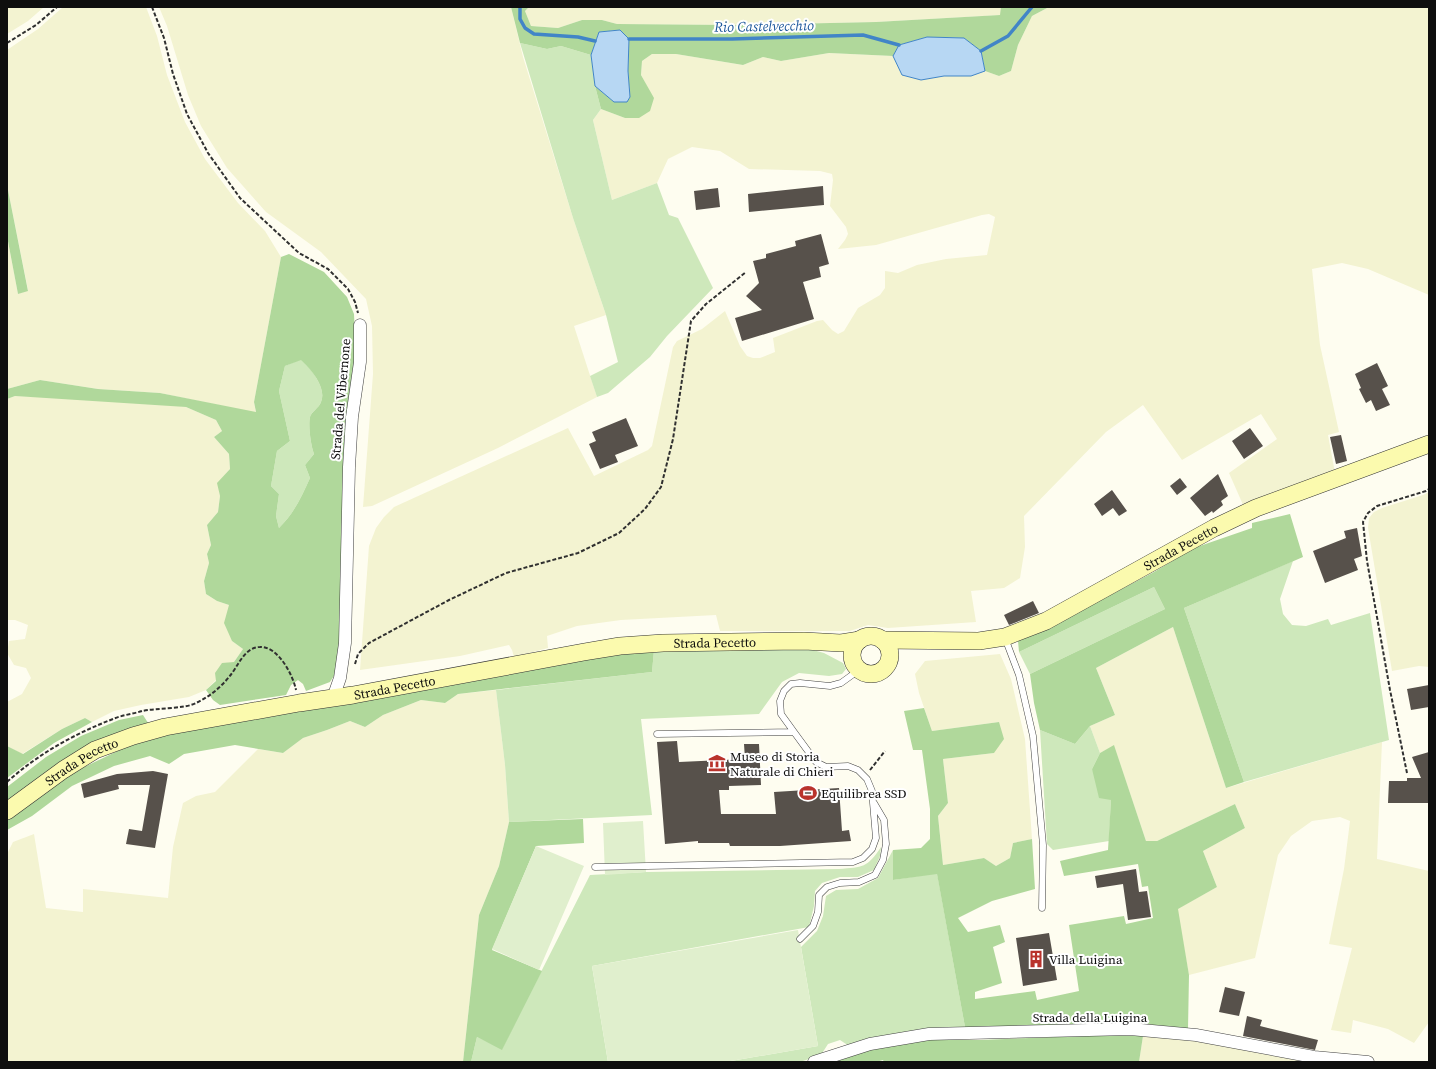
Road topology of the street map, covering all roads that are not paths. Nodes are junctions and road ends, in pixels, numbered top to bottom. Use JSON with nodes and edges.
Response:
{"nodes":[{"id":1,"x":360,"y":324,"type":"road end"},
{"id":2,"x":1429,"y":444,"type":"edge"},
{"id":3,"x":1005,"y":637,"type":"junction"},
{"id":4,"x":860,"y":640,"type":"junction"},
{"id":5,"x":882,"y":640,"type":"junction"},
{"id":6,"x":804,"y":641,"type":"junction"},
{"id":7,"x":933,"y":641,"type":"junction"},
{"id":8,"x":889,"y":662,"type":"junction"},
{"id":9,"x":856,"y":666,"type":"junction"},
{"id":10,"x":333,"y":698,"type":"junction"},
{"id":11,"x":794,"y":732,"type":"junction"},
{"id":12,"x":657,"y":734,"type":"dead end"},
{"id":13,"x":873,"y":802,"type":"junction"},
{"id":14,"x":7,"y":811,"type":"edge"},
{"id":15,"x":595,"y":867,"type":"dead end"},
{"id":16,"x":1042,"y":908,"type":"dead end"},
{"id":17,"x":800,"y":939,"type":"dead end"},
{"id":18,"x":814,"y":1062,"type":"edge"},
{"id":19,"x":1368,"y":1062,"type":"edge"}],
"edges":[{"from":1,"to":10,"type":"street","name":"Strada del Vibernone"},
{"from":2,"to":3,"type":"main road","name":"Strada Pecetto"},
{"from":3,"to":7,"type":"main road","name":"Strada Pecetto"},
{"from":3,"to":16,"type":"lane"},
{"from":4,"to":5,"type":"main road","name":"Strada Pecetto"},
{"from":4,"to":6,"type":"main road","name":"Strada Pecetto"},
{"from":4,"to":9,"type":"main road"},
{"from":5,"to":7,"type":"main road","name":"Strada Pecetto"},
{"from":5,"to":8,"type":"main road"},
{"from":6,"to":9,"type":"main road","name":"Strada Pecetto"},
{"from":6,"to":10,"type":"main road","name":"Strada Pecetto"},
{"from":7,"to":8,"type":"main road","name":"Strada Pecetto"},
{"from":8,"to":9,"type":"main road","name":"Strada Pecetto"},
{"from":9,"to":11,"type":"lane"},
{"from":10,"to":14,"type":"main road","name":"Strada Pecetto"},
{"from":11,"to":12,"type":"lane"},
{"from":11,"to":13,"type":"lane"},
{"from":13,"to":15,"type":"lane"},
{"from":13,"to":17,"type":"lane"},
{"from":18,"to":19,"type":"street","name":"Strada della Luigina"}]}
